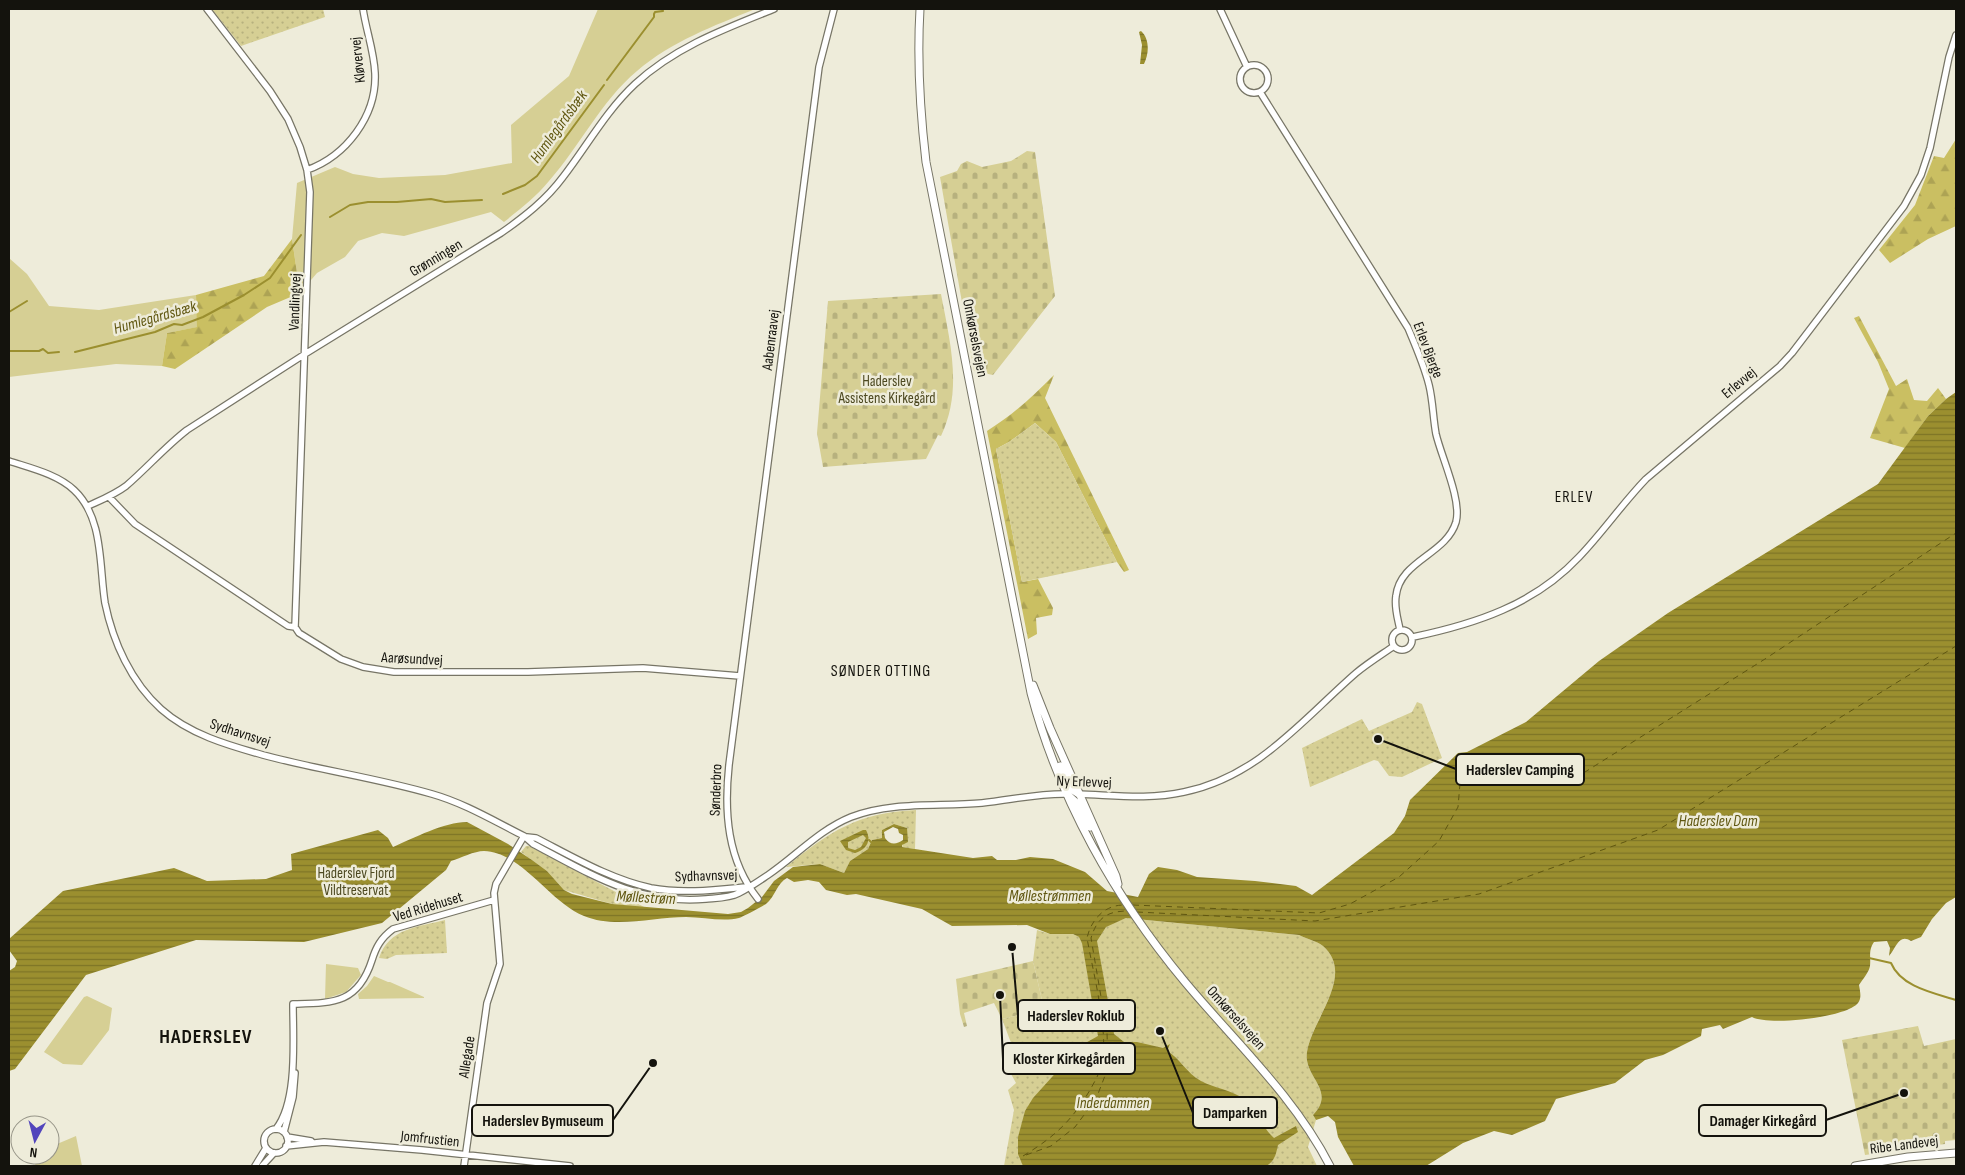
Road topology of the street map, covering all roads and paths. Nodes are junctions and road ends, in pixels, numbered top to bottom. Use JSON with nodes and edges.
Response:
{"nodes":[{"id":1,"x":207,"y":9,"type":"edge"},
{"id":2,"x":363,"y":9,"type":"edge"},
{"id":3,"x":774,"y":9,"type":"edge"},
{"id":4,"x":834,"y":9,"type":"edge"},
{"id":5,"x":920,"y":9,"type":"edge"},
{"id":6,"x":1220,"y":9,"type":"edge"},
{"id":7,"x":1956,"y":35,"type":"edge"},
{"id":8,"x":1247,"y":66,"type":"junction"},
{"id":9,"x":1260,"y":92,"type":"junction"},
{"id":10,"x":307,"y":170,"type":"junction"},
{"id":11,"x":305,"y":354,"type":"junction"},
{"id":12,"x":9,"y":460,"type":"edge"},
{"id":13,"x":109,"y":496,"type":"junction"},
{"id":14,"x":88,"y":506,"type":"junction"},
{"id":15,"x":295,"y":626,"type":"junction"},
{"id":16,"x":1400,"y":630,"type":"junction"},
{"id":17,"x":1413,"y":637,"type":"junction"},
{"id":18,"x":1394,"y":646,"type":"junction"},
{"id":19,"x":1027,"y":671,"type":"junction"},
{"id":20,"x":740,"y":676,"type":"junction"},
{"id":21,"x":1047,"y":744,"type":"junction"},
{"id":22,"x":1066,"y":794,"type":"junction"},
{"id":23,"x":1080,"y":794,"type":"junction"},
{"id":24,"x":524,"y":836,"type":"junction"},
{"id":25,"x":1103,"y":845,"type":"junction"},
{"id":26,"x":748,"y":887,"type":"junction"},
{"id":27,"x":1120,"y":889,"type":"junction"},
{"id":28,"x":758,"y":899,"type":"dead end"},
{"id":29,"x":494,"y":900,"type":"junction"},
{"id":30,"x":293,"y":1065,"type":"junction"},
{"id":31,"x":276,"y":1129,"type":"junction"},
{"id":32,"x":285,"y":1135,"type":"junction"},
{"id":33,"x":318,"y":1142,"type":"junction"},
{"id":34,"x":286,"y":1146,"type":"junction"},
{"id":35,"x":266,"y":1148,"type":"junction"},
{"id":36,"x":274,"y":1153,"type":"junction"},
{"id":37,"x":1956,"y":1153,"type":"edge"},
{"id":38,"x":465,"y":1155,"type":"junction"},
{"id":39,"x":1330,"y":1165,"type":"edge"},
{"id":40,"x":255,"y":1166,"type":"edge"},
{"id":41,"x":262,"y":1166,"type":"edge"},
{"id":42,"x":464,"y":1166,"type":"edge"},
{"id":43,"x":570,"y":1166,"type":"edge"},
{"id":44,"x":1855,"y":1166,"type":"edge"}],
"edges":[{"from":1,"to":10,"type":"street","name":"Vandlingvej"},
{"from":2,"to":10,"type":"street","name":"Kløvervej"},
{"from":3,"to":11,"type":"street","name":"Grønningen"},
{"from":4,"to":20,"type":"street","name":"Aabenraavej"},
{"from":5,"to":19,"type":"main road","name":"Omkørselsvejen"},
{"from":6,"to":8,"type":"street"},
{"from":7,"to":17,"type":"street","name":"Erlevvej"},
{"from":8,"to":9,"type":"street"},
{"from":8,"to":9,"type":"street"},
{"from":9,"to":16,"type":"street","name":"Erlev Bjerge"},
{"from":10,"to":11,"type":"street","name":"Vandlingvej"},
{"from":11,"to":13,"type":"street","name":"Grønningen"},
{"from":11,"to":15,"type":"street","name":"Vandlingvej"},
{"from":12,"to":14,"type":"street"},
{"from":13,"to":14,"type":"street","name":"Grønningen"},
{"from":13,"to":15,"type":"street","name":"Aarøsundvej"},
{"from":14,"to":24,"type":"street","name":"Sydhavnsvej"},
{"from":15,"to":20,"type":"street","name":"Aarøsundvej"},
{"from":16,"to":17,"type":"street"},
{"from":16,"to":18,"type":"street"},
{"from":17,"to":18,"type":"street"},
{"from":18,"to":23,"type":"street","name":"Ny Erlevvej"},
{"from":19,"to":21,"type":"main road","name":"Omkørselsvejen"},
{"from":19,"to":23,"type":"main road","name":"Omkørselsvejen"},
{"from":20,"to":26,"type":"street","name":"Sønderbro"},
{"from":21,"to":22,"type":"main road","name":"Omkørselsvejen"},
{"from":21,"to":23,"type":"main road"},
{"from":22,"to":23,"type":"street","name":"Ny Erlevvej"},
{"from":22,"to":25,"type":"main road"},
{"from":22,"to":26,"type":"street","name":"Ny Erlevvej"},
{"from":22,"to":27,"type":"main road","name":"Omkørselsvejen"},
{"from":23,"to":25,"type":"main road","name":"Omkørselsvejen"},
{"from":24,"to":26,"type":"street","name":"Sydhavnsvej"},
{"from":24,"to":26,"type":"street","name":"Sydhavnsvej"},
{"from":24,"to":29,"type":"street"},
{"from":25,"to":27,"type":"main road","name":"Omkørselsvejen"},
{"from":26,"to":28,"type":"street","name":"Sønderbro"},
{"from":27,"to":39,"type":"main road","name":"Omkørselsvejen"},
{"from":29,"to":30,"type":"street","name":"Ved Ridehuset"},
{"from":29,"to":38,"type":"street","name":"Allegade"},
{"from":30,"to":31,"type":"street"},
{"from":30,"to":32,"type":"street"},
{"from":31,"to":32,"type":"street"},
{"from":31,"to":35,"type":"street"},
{"from":32,"to":33,"type":"street","name":"Jomfrustien"},
{"from":32,"to":34,"type":"street"},
{"from":33,"to":34,"type":"street","name":"Jomfrustien"},
{"from":33,"to":38,"type":"street","name":"Jomfrustien"},
{"from":34,"to":36,"type":"street"},
{"from":35,"to":36,"type":"street"},
{"from":35,"to":40,"type":"street"},
{"from":36,"to":41,"type":"street"},
{"from":37,"to":44,"type":"main road","name":"Ribe Landevej"},
{"from":38,"to":42,"type":"street","name":"Allegade"},
{"from":38,"to":43,"type":"street","name":"Jomfrustien"}]}
